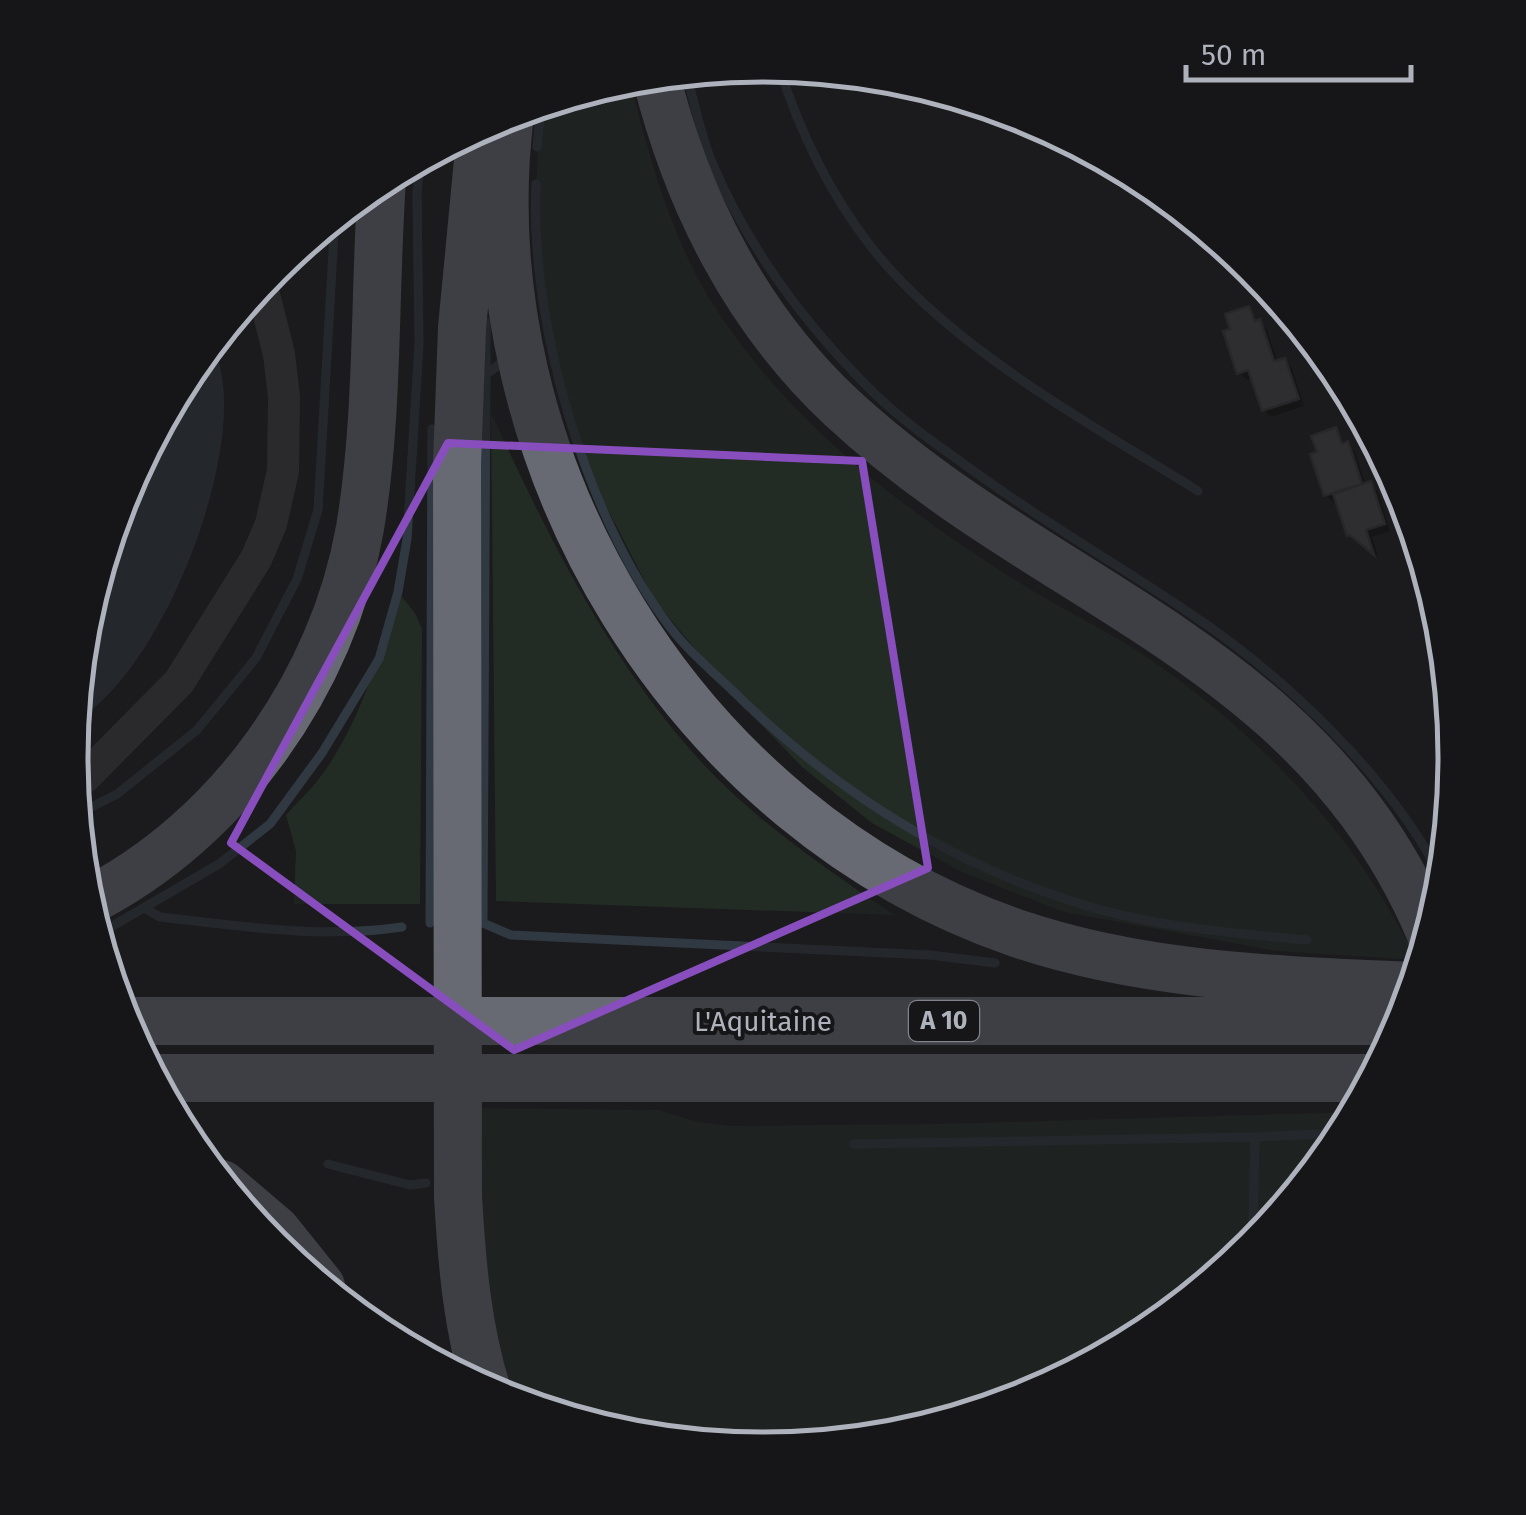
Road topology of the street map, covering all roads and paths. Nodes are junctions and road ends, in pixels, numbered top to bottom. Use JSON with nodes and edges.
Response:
{"nodes":[{"id":1,"x":661,"y":90,"type":"edge"},
{"id":2,"x":509,"y":133,"type":"edge"},
{"id":3,"x":480,"y":145,"type":"edge"},
{"id":4,"x":381,"y":201,"type":"edge"},
{"id":5,"x":266,"y":301,"type":"edge"},
{"id":6,"x":88,"y":776,"type":"edge"},
{"id":7,"x":102,"y":892,"type":"edge"},
{"id":8,"x":1420,"y":910,"type":"edge"},
{"id":9,"x":1398,"y":985,"type":"edge"},
{"id":10,"x":141,"y":1021,"type":"edge"},
{"id":11,"x":1385,"y":1021,"type":"edge"},
{"id":12,"x":169,"y":1078,"type":"edge"},
{"id":13,"x":1357,"y":1078,"type":"edge"},
{"id":14,"x":480,"y":1370,"type":"edge"}],
"edges":[{"from":1,"to":8,"type":"highway"},
{"from":2,"to":9,"type":"highway"},
{"from":3,"to":14,"type":"highway"},
{"from":4,"to":7,"type":"highway"},
{"from":5,"to":6,"type":"lane"},
{"from":10,"to":11,"type":"highway","name":"L'Aquitaine","number":"A 10"},
{"from":12,"to":13,"type":"highway","name":"L'Aquitaine","number":"A 10"}]}
